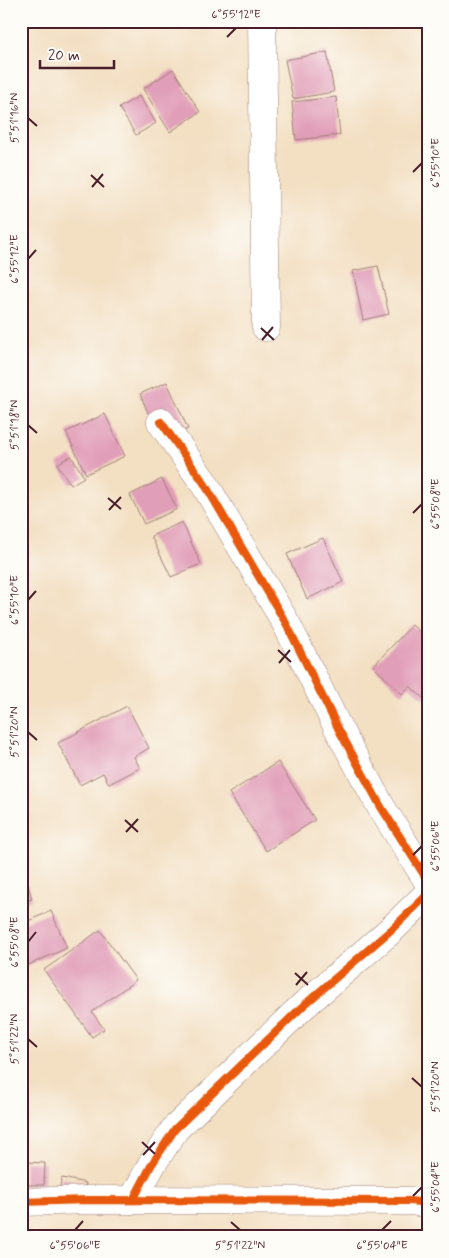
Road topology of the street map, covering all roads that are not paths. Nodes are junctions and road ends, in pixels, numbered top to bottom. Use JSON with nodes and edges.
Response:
{"nodes":[{"id":1,"x":262,"y":21,"type":"edge"},
{"id":2,"x":266,"y":327,"type":"dead end"},
{"id":3,"x":161,"y":422,"type":"dead end"},
{"id":4,"x":428,"y":881,"type":"edge"},
{"id":5,"x":428,"y":894,"type":"edge"},
{"id":6,"x":133,"y":1200,"type":"junction"},
{"id":7,"x":21,"y":1202,"type":"edge"},
{"id":8,"x":428,"y":1203,"type":"edge"}],
"edges":[{"from":1,"to":2,"type":"street"},
{"from":3,"to":4,"type":"street"},
{"from":5,"to":6,"type":"street"},
{"from":6,"to":7,"type":"street"},
{"from":6,"to":8,"type":"street"}]}
